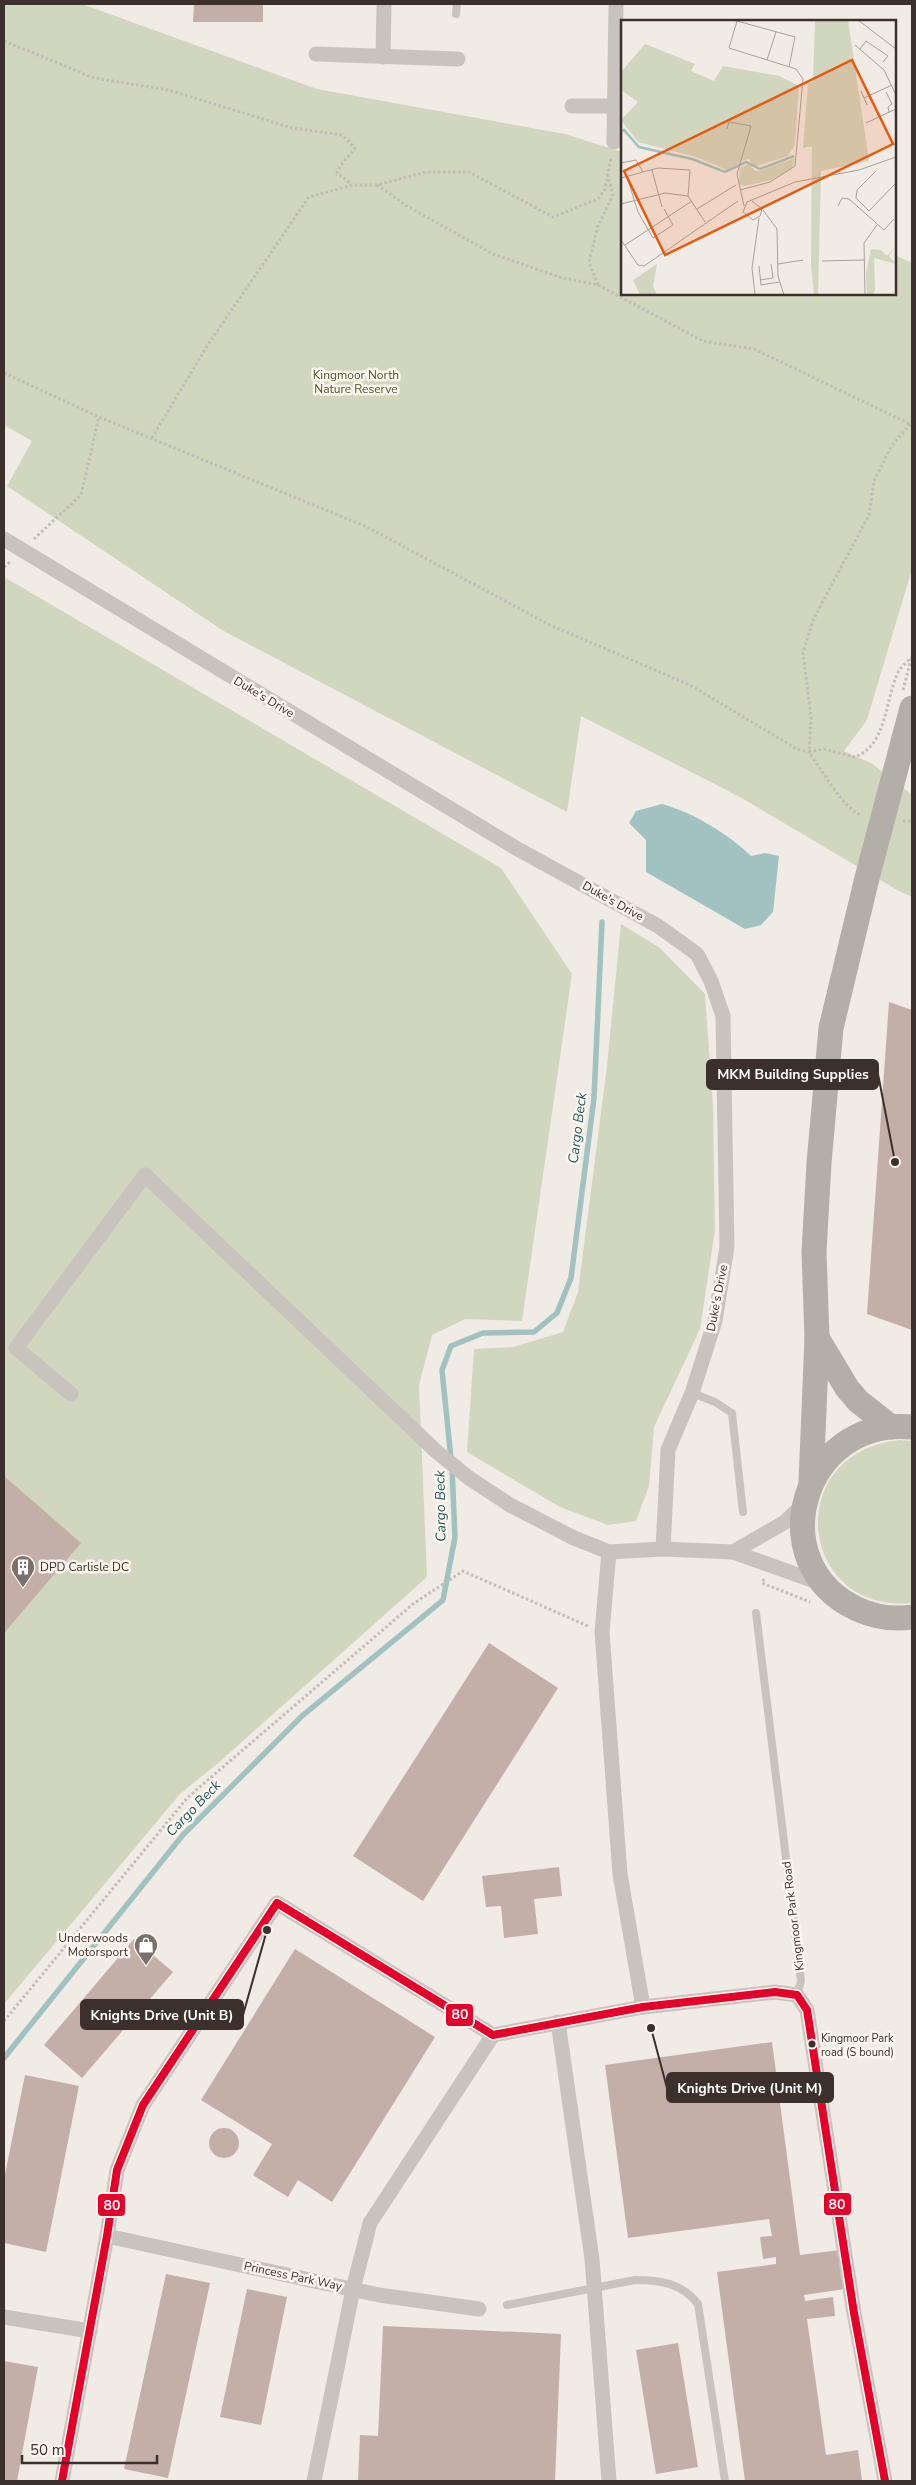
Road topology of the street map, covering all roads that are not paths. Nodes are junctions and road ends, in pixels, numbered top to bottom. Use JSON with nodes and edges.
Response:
{"nodes":[{"id":1,"x":384,"y":4,"type":"edge"},
{"id":2,"x":456,"y":4,"type":"edge"},
{"id":3,"x":616,"y":4,"type":"edge"},
{"id":4,"x":456,"y":14,"type":"dead end"},
{"id":5,"x":316,"y":54,"type":"dead end"},
{"id":6,"x":383,"y":57,"type":"junction"},
{"id":7,"x":458,"y":59,"type":"dead end"},
{"id":8,"x":572,"y":106,"type":"dead end"},
{"id":9,"x":614,"y":106,"type":"junction"},
{"id":10,"x":614,"y":142,"type":"dead end"},
{"id":11,"x":4,"y":539,"type":"edge"},
{"id":12,"x":910,"y":716,"type":"edge"},
{"id":13,"x":817,"y":1338,"type":"junction"},
{"id":14,"x":692,"y":1392,"type":"junction"},
{"id":15,"x":71,"y":1394,"type":"dead end"},
{"id":16,"x":902,"y":1427,"type":"edge"},
{"id":17,"x":808,"y":1493,"type":"junction"},
{"id":18,"x":743,"y":1512,"type":"dead end"},
{"id":19,"x":663,"y":1549,"type":"junction"},
{"id":20,"x":609,"y":1552,"type":"junction"},
{"id":21,"x":733,"y":1552,"type":"junction"},
{"id":22,"x":824,"y":1584,"type":"junction"},
{"id":23,"x":756,"y":1613,"type":"dead end"},
{"id":24,"x":912,"y":1617,"type":"edge"},
{"id":25,"x":798,"y":1995,"type":"junction"},
{"id":26,"x":643,"y":2007,"type":"junction"},
{"id":27,"x":558,"y":2022,"type":"junction"},
{"id":28,"x":493,"y":2034,"type":"junction"},
{"id":29,"x":107,"y":2236,"type":"junction"},
{"id":30,"x":594,"y":2287,"type":"junction"},
{"id":31,"x":353,"y":2289,"type":"junction"},
{"id":32,"x":507,"y":2305,"type":"dead end"},
{"id":33,"x":480,"y":2309,"type":"dead end"},
{"id":34,"x":4,"y":2317,"type":"edge"},
{"id":35,"x":90,"y":2331,"type":"junction"},
{"id":36,"x":62,"y":2481,"type":"edge"},
{"id":37,"x":314,"y":2481,"type":"edge"},
{"id":38,"x":609,"y":2481,"type":"edge"},
{"id":39,"x":725,"y":2481,"type":"edge"},
{"id":40,"x":885,"y":2481,"type":"edge"}],
"edges":[{"from":1,"to":6,"type":"street"},
{"from":2,"to":4,"type":"lane"},
{"from":3,"to":9,"type":"street"},
{"from":5,"to":6,"type":"street"},
{"from":6,"to":7,"type":"street"},
{"from":8,"to":9,"type":"street"},
{"from":9,"to":10,"type":"street"},
{"from":11,"to":14,"type":"street","name":"Duke's Drive"},
{"from":12,"to":13,"type":"highway"},
{"from":13,"to":16,"type":"highway"},
{"from":13,"to":17,"type":"highway"},
{"from":14,"to":18,"type":"lane"},
{"from":14,"to":19,"type":"street","name":"Duke's Drive"},
{"from":15,"to":20,"type":"street"},
{"from":16,"to":17,"type":"highway"},
{"from":17,"to":21,"type":"street"},
{"from":17,"to":22,"type":"highway"},
{"from":19,"to":20,"type":"street"},
{"from":19,"to":21,"type":"street"},
{"from":20,"to":26,"type":"street"},
{"from":21,"to":22,"type":"street"},
{"from":22,"to":24,"type":"highway"},
{"from":23,"to":25,"type":"lane","name":"Kingmoor Park Road"},
{"from":25,"to":26,"type":"street"},
{"from":25,"to":40,"type":"street","name":"Kingmoor Park Road"},
{"from":26,"to":27,"type":"street"},
{"from":27,"to":28,"type":"street"},
{"from":27,"to":30,"type":"street"},
{"from":28,"to":29,"type":"street"},
{"from":28,"to":31,"type":"street"},
{"from":29,"to":31,"type":"street","name":"Princess Park Way"},
{"from":29,"to":35,"type":"street"},
{"from":30,"to":32,"type":"lane"},
{"from":30,"to":38,"type":"street"},
{"from":30,"to":39,"type":"lane"},
{"from":31,"to":33,"type":"street","name":"Princess Park Way"},
{"from":31,"to":37,"type":"street"},
{"from":34,"to":35,"type":"street"},
{"from":35,"to":36,"type":"street"}]}
